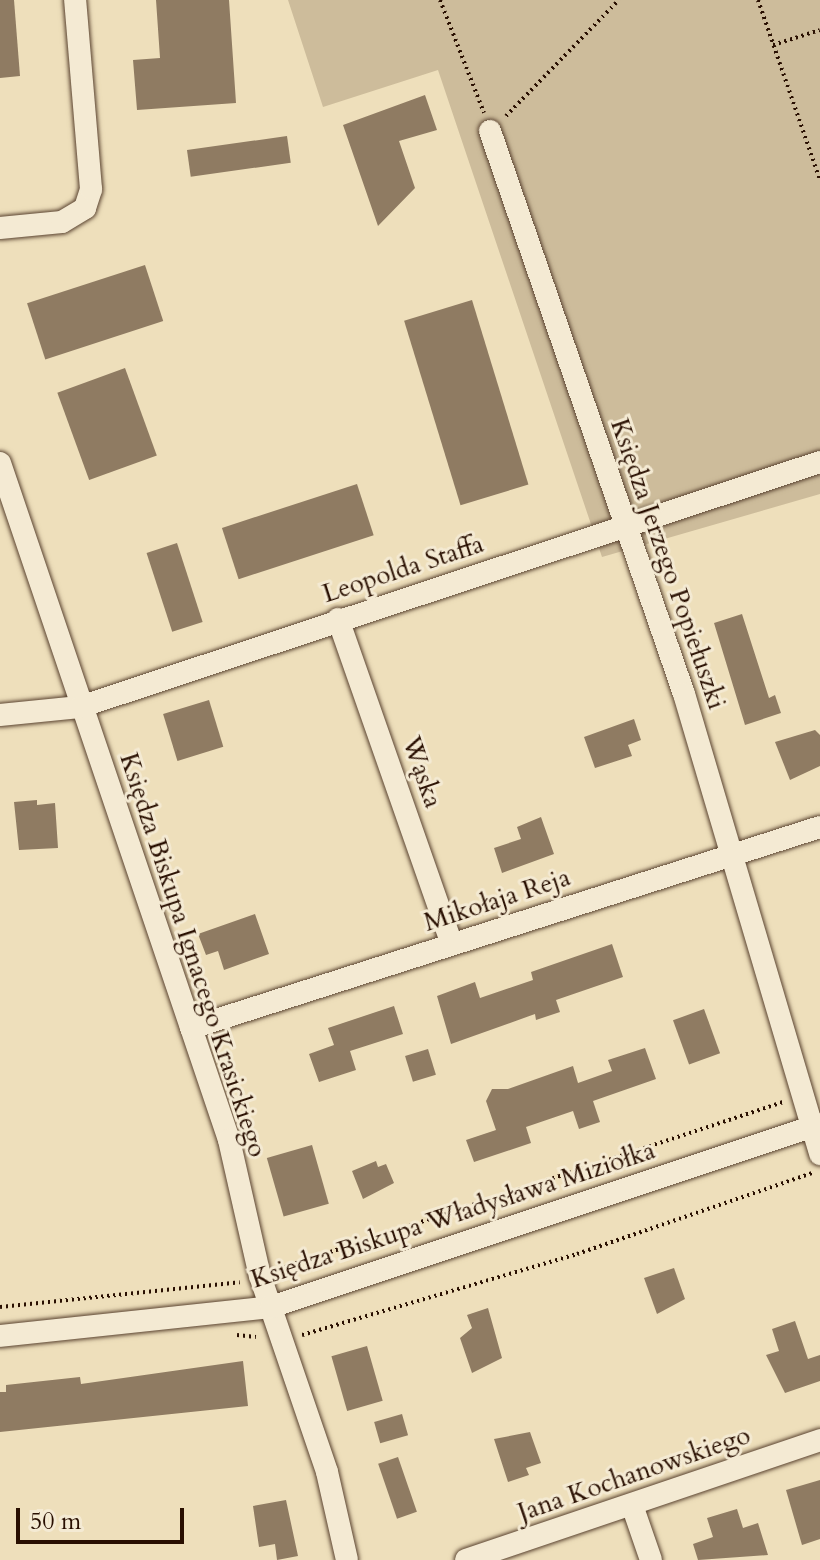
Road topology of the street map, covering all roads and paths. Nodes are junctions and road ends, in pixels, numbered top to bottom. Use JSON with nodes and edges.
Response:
{"nodes":[{"id":1,"x":75,"y":0,"type":"edge"},
{"id":2,"x":440,"y":0,"type":"edge"},
{"id":3,"x":619,"y":0,"type":"edge"},
{"id":4,"x":758,"y":0,"type":"edge"},
{"id":5,"x":820,"y":30,"type":"edge"},
{"id":6,"x":773,"y":45,"type":"junction"},
{"id":7,"x":490,"y":131,"type":"junction"},
{"id":8,"x":820,"y":180,"type":"edge"},
{"id":9,"x":0,"y":228,"type":"edge"},
{"id":10,"x":820,"y":462,"type":"edge"},
{"id":11,"x":0,"y":463,"type":"edge"},
{"id":12,"x":626,"y":526,"type":"junction"},
{"id":13,"x":338,"y":619,"type":"junction"},
{"id":14,"x":80,"y":707,"type":"junction"},
{"id":15,"x":0,"y":715,"type":"edge"},
{"id":16,"x":820,"y":827,"type":"edge"},
{"id":17,"x":729,"y":855,"type":"junction"},
{"id":18,"x":452,"y":944,"type":"junction"},
{"id":19,"x":191,"y":1028,"type":"junction"},
{"id":20,"x":800,"y":1097,"type":"junction"},
{"id":21,"x":815,"y":1126,"type":"edge"},
{"id":22,"x":820,"y":1154,"type":"edge"},
{"id":23,"x":820,"y":1170,"type":"edge"},
{"id":24,"x":260,"y":1276,"type":"junction"},
{"id":25,"x":0,"y":1307,"type":"edge"},
{"id":26,"x":271,"y":1307,"type":"junction"},
{"id":27,"x":232,"y":1335,"type":"dead end"},
{"id":28,"x":0,"y":1336,"type":"edge"},
{"id":29,"x":282,"y":1341,"type":"junction"},
{"id":30,"x":820,"y":1440,"type":"edge"},
{"id":31,"x":632,"y":1505,"type":"junction"},
{"id":32,"x":347,"y":1560,"type":"edge"},
{"id":33,"x":466,"y":1560,"type":"edge"},
{"id":34,"x":651,"y":1560,"type":"edge"}],
"edges":[{"from":1,"to":9,"type":"street"},
{"from":2,"to":7,"type":"path"},
{"from":3,"to":7,"type":"path"},
{"from":4,"to":6,"type":"path"},
{"from":5,"to":6,"type":"path"},
{"from":6,"to":8,"type":"path"},
{"from":7,"to":12,"type":"street","name":"Księdza Jerzego Popiełuszki"},
{"from":10,"to":12,"type":"street","name":"Leopolda Staffa"},
{"from":11,"to":14,"type":"street","name":"Księdza Biskupa Ignacego Krasickiego"},
{"from":12,"to":13,"type":"street","name":"Leopolda Staffa"},
{"from":12,"to":17,"type":"street","name":"Księdza Jerzego Popiełuszki"},
{"from":13,"to":14,"type":"street","name":"Leopolda Staffa"},
{"from":13,"to":18,"type":"street","name":"Wąska"},
{"from":14,"to":15,"type":"street","name":"Leopolda Staffa"},
{"from":14,"to":19,"type":"street","name":"Księdza Biskupa Ignacego Krasickiego"},
{"from":16,"to":17,"type":"street","name":"Mikołaja Reja"},
{"from":17,"to":18,"type":"street","name":"Mikołaja Reja"},
{"from":17,"to":20,"type":"street","name":"Księdza Jerzego Popiełuszki"},
{"from":18,"to":19,"type":"street","name":"Mikołaja Reja"},
{"from":19,"to":24,"type":"street","name":"Księdza Biskupa Ignacego Krasickiego"},
{"from":20,"to":21,"type":"street","name":"Księdza Jerzego Popiełuszki"},
{"from":20,"to":24,"type":"path"},
{"from":21,"to":22,"type":"street","name":"Księdza Jerzego Popiełuszki"},
{"from":21,"to":26,"type":"street","name":"Księdza Biskupa Władysława Miziołka"},
{"from":23,"to":29,"type":"path"},
{"from":24,"to":25,"type":"path"},
{"from":24,"to":26,"type":"street","name":"Księdza Biskupa Ignacego Krasickiego"},
{"from":26,"to":28,"type":"street","name":"Księdza Biskupa Władysława Miziołka"},
{"from":26,"to":29,"type":"street","name":"Księdza Biskupa Ignacego Krasickiego"},
{"from":27,"to":29,"type":"path"},
{"from":29,"to":32,"type":"street","name":"Księdza Biskupa Ignacego Krasickiego"},
{"from":30,"to":31,"type":"street","name":"Jana Kochanowskiego"},
{"from":31,"to":33,"type":"street","name":"Jana Kochanowskiego"},
{"from":31,"to":34,"type":"street"}]}
